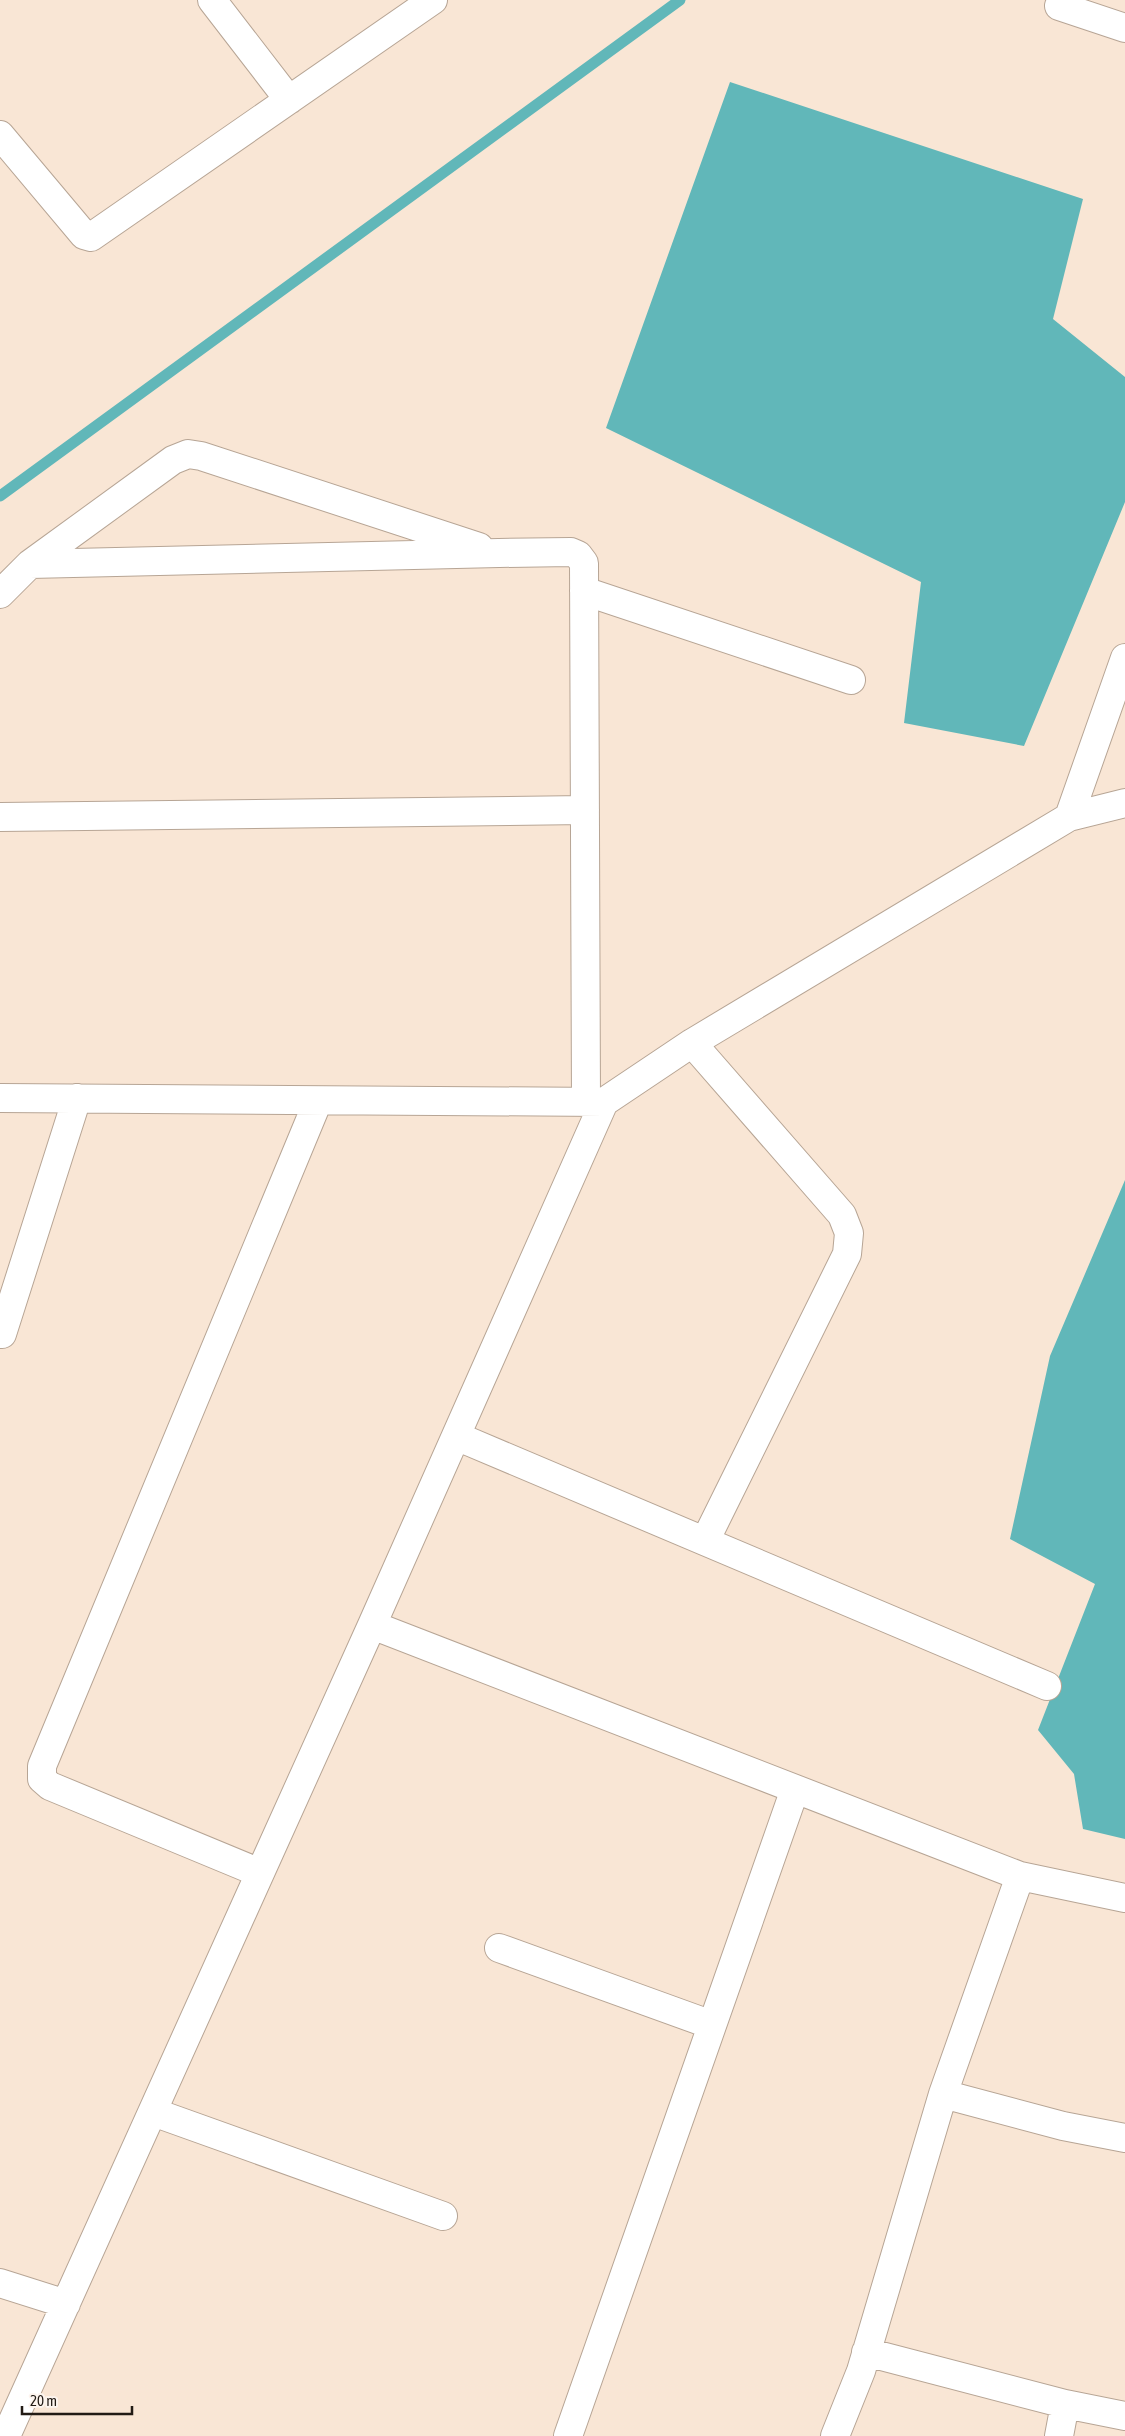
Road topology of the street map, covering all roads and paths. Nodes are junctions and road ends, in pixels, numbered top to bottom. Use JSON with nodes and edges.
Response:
{"nodes":[{"id":1,"x":212,"y":0,"type":"edge"},
{"id":2,"x":433,"y":0,"type":"edge"},
{"id":3,"x":1059,"y":6,"type":"dead end"},
{"id":4,"x":1125,"y":28,"type":"edge"},
{"id":5,"x":289,"y":100,"type":"junction"},
{"id":6,"x":0,"y":135,"type":"edge"},
{"id":7,"x":499,"y":553,"type":"junction"},
{"id":8,"x":30,"y":564,"type":"junction"},
{"id":9,"x":584,"y":591,"type":"junction"},
{"id":10,"x":0,"y":594,"type":"edge"},
{"id":11,"x":1125,"y":658,"type":"edge"},
{"id":12,"x":851,"y":680,"type":"dead end"},
{"id":13,"x":1125,"y":803,"type":"edge"},
{"id":14,"x":585,"y":810,"type":"junction"},
{"id":15,"x":0,"y":817,"type":"edge"},
{"id":16,"x":1069,"y":817,"type":"junction"},
{"id":17,"x":692,"y":1043,"type":"junction"},
{"id":18,"x":0,"y":1098,"type":"edge"},
{"id":19,"x":77,"y":1098,"type":"junction"},
{"id":20,"x":318,"y":1101,"type":"junction"},
{"id":21,"x":595,"y":1102,"type":"junction"},
{"id":22,"x":2,"y":1334,"type":"dead end"},
{"id":23,"x":456,"y":1436,"type":"junction"},
{"id":24,"x":705,"y":1541,"type":"junction"},
{"id":25,"x":372,"y":1625,"type":"junction"},
{"id":26,"x":1047,"y":1686,"type":"dead end"},
{"id":27,"x":795,"y":1789,"type":"junction"},
{"id":28,"x":260,"y":1873,"type":"junction"},
{"id":29,"x":1020,"y":1876,"type":"junction"},
{"id":30,"x":1125,"y":1898,"type":"edge"},
{"id":31,"x":499,"y":1948,"type":"dead end"},
{"id":32,"x":712,"y":2025,"type":"junction"},
{"id":33,"x":943,"y":2094,"type":"junction"},
{"id":34,"x":152,"y":2112,"type":"junction"},
{"id":35,"x":1125,"y":2138,"type":"edge"},
{"id":36,"x":443,"y":2216,"type":"dead end"},
{"id":37,"x":0,"y":2283,"type":"edge"},
{"id":38,"x":66,"y":2304,"type":"junction"},
{"id":39,"x":866,"y":2352,"type":"junction"},
{"id":40,"x":1065,"y":2404,"type":"junction"},
{"id":41,"x":1125,"y":2416,"type":"edge"},
{"id":42,"x":6,"y":2436,"type":"edge"},
{"id":43,"x":568,"y":2436,"type":"edge"},
{"id":44,"x":835,"y":2436,"type":"edge"},
{"id":45,"x":1059,"y":2436,"type":"edge"}],
"edges":[{"from":1,"to":5,"type":"street"},
{"from":2,"to":5,"type":"street"},
{"from":3,"to":4,"type":"street"},
{"from":5,"to":6,"type":"street"},
{"from":7,"to":8,"type":"street"},
{"from":7,"to":8,"type":"street"},
{"from":7,"to":9,"type":"street"},
{"from":8,"to":10,"type":"street"},
{"from":9,"to":12,"type":"street"},
{"from":9,"to":14,"type":"street"},
{"from":11,"to":16,"type":"street"},
{"from":13,"to":16,"type":"street"},
{"from":14,"to":15,"type":"street"},
{"from":14,"to":21,"type":"street"},
{"from":16,"to":17,"type":"street"},
{"from":17,"to":21,"type":"street"},
{"from":17,"to":24,"type":"street"},
{"from":18,"to":19,"type":"street"},
{"from":19,"to":20,"type":"street"},
{"from":19,"to":22,"type":"street"},
{"from":20,"to":21,"type":"street"},
{"from":20,"to":28,"type":"street"},
{"from":21,"to":23,"type":"street"},
{"from":23,"to":24,"type":"street"},
{"from":23,"to":25,"type":"street"},
{"from":24,"to":26,"type":"street"},
{"from":25,"to":27,"type":"street"},
{"from":25,"to":28,"type":"street"},
{"from":27,"to":29,"type":"street"},
{"from":27,"to":32,"type":"street"},
{"from":28,"to":34,"type":"street"},
{"from":29,"to":30,"type":"street"},
{"from":29,"to":33,"type":"street"},
{"from":31,"to":32,"type":"street"},
{"from":32,"to":43,"type":"street"},
{"from":33,"to":35,"type":"street"},
{"from":33,"to":39,"type":"street"},
{"from":34,"to":36,"type":"street"},
{"from":34,"to":38,"type":"street"},
{"from":37,"to":38,"type":"street"},
{"from":38,"to":42,"type":"street"},
{"from":39,"to":40,"type":"street"},
{"from":39,"to":44,"type":"street"},
{"from":40,"to":41,"type":"street"},
{"from":40,"to":45,"type":"street"}]}
